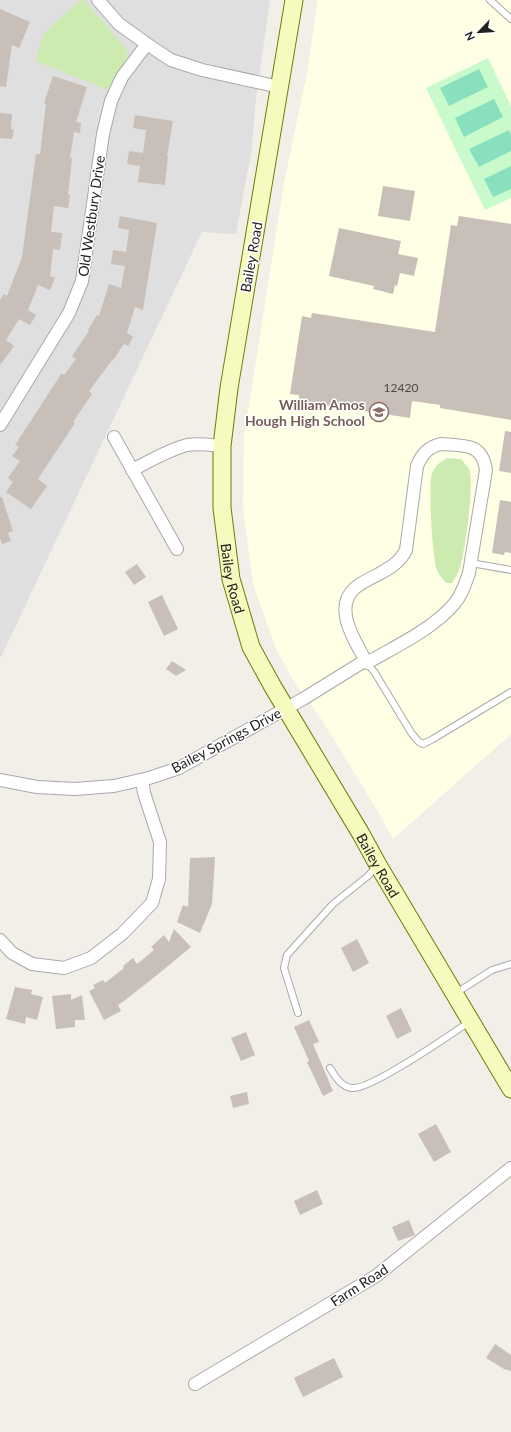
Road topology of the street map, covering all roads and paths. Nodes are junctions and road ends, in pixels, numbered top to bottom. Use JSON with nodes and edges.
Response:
{"nodes":[{"id":1,"x":98,"y":0,"type":"edge"},
{"id":2,"x":294,"y":0,"type":"edge"},
{"id":3,"x":490,"y":0,"type":"edge"},
{"id":4,"x":511,"y":18,"type":"edge"},
{"id":5,"x":147,"y":44,"type":"junction"},
{"id":6,"x":280,"y":87,"type":"junction"},
{"id":7,"x":0,"y":425,"type":"edge"},
{"id":8,"x":114,"y":437,"type":"dead end"},
{"id":9,"x":222,"y":446,"type":"junction"},
{"id":10,"x":132,"y":470,"type":"junction"},
{"id":11,"x":177,"y":549,"type":"dead end"},
{"id":12,"x":471,"y":564,"type":"junction"},
{"id":13,"x":511,"y":570,"type":"edge"},
{"id":14,"x":367,"y":661,"type":"junction"},
{"id":15,"x":511,"y":692,"type":"edge"},
{"id":16,"x":286,"y":708,"type":"junction"},
{"id":17,"x":0,"y":780,"type":"edge"},
{"id":18,"x":142,"y":780,"type":"junction"},
{"id":19,"x":378,"y":865,"type":"junction"},
{"id":20,"x":0,"y":940,"type":"edge"},
{"id":21,"x":511,"y":964,"type":"edge"},
{"id":22,"x":454,"y":994,"type":"junction"},
{"id":23,"x":298,"y":1013,"type":"dead end"},
{"id":24,"x":470,"y":1021,"type":"junction"},
{"id":25,"x":330,"y":1068,"type":"dead end"},
{"id":26,"x":510,"y":1085,"type":"edge"},
{"id":27,"x":511,"y":1168,"type":"edge"},
{"id":28,"x":195,"y":1384,"type":"dead end"}],
"edges":[{"from":1,"to":5,"type":"street"},
{"from":2,"to":6,"type":"street","name":"Bailey Road"},
{"from":3,"to":4,"type":"lane"},
{"from":5,"to":6,"type":"street"},
{"from":5,"to":7,"type":"street","name":"Old Westbury Drive"},
{"from":6,"to":9,"type":"street","name":"Bailey Road"},
{"from":8,"to":10,"type":"street"},
{"from":9,"to":10,"type":"street"},
{"from":9,"to":16,"type":"street","name":"Bailey Road"},
{"from":10,"to":11,"type":"street"},
{"from":12,"to":13,"type":"lane"},
{"from":12,"to":14,"type":"street","name":"Bailey Springs Drive"},
{"from":12,"to":14,"type":"street","name":"Bailey Springs Drive"},
{"from":14,"to":15,"type":"lane"},
{"from":14,"to":16,"type":"street","name":"Bailey Springs Drive"},
{"from":16,"to":18,"type":"street","name":"Bailey Springs Drive"},
{"from":16,"to":19,"type":"street","name":"Bailey Road"},
{"from":17,"to":18,"type":"street","name":"Bailey Springs Drive"},
{"from":18,"to":20,"type":"street"},
{"from":19,"to":22,"type":"street","name":"Bailey Road"},
{"from":19,"to":23,"type":"lane"},
{"from":21,"to":22,"type":"lane"},
{"from":22,"to":24,"type":"street","name":"Bailey Road"},
{"from":24,"to":25,"type":"lane"},
{"from":24,"to":26,"type":"street","name":"Bailey Road"},
{"from":27,"to":28,"type":"street","name":"Farm Road"}]}
